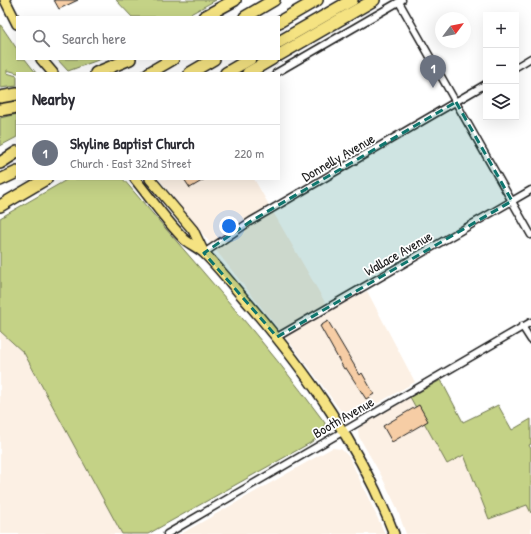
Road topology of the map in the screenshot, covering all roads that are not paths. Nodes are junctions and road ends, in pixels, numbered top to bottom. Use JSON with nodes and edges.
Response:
{"nodes":[{"id":1,"x":5,"y":0,"type":"edge"},
{"id":2,"x":235,"y":0,"type":"edge"},
{"id":3,"x":274,"y":0,"type":"edge"},
{"id":4,"x":317,"y":0,"type":"edge"},
{"id":5,"x":352,"y":0,"type":"edge"},
{"id":6,"x":374,"y":0,"type":"edge"},
{"id":7,"x":401,"y":1,"type":"edge"},
{"id":8,"x":206,"y":16,"type":"edge"},
{"id":9,"x":247,"y":16,"type":"edge"},
{"id":10,"x":280,"y":21,"type":"edge"},
{"id":11,"x":16,"y":22,"type":"edge"},
{"id":12,"x":280,"y":41,"type":"edge"},
{"id":13,"x":280,"y":54,"type":"edge"},
{"id":14,"x":531,"y":58,"type":"edge"},
{"id":15,"x":42,"y":60,"type":"edge"},
{"id":16,"x":128,"y":60,"type":"edge"},
{"id":17,"x":128,"y":60,"type":"edge"},
{"id":18,"x":171,"y":60,"type":"edge"},
{"id":19,"x":212,"y":60,"type":"edge"},
{"id":20,"x":248,"y":60,"type":"edge"},
{"id":21,"x":270,"y":60,"type":"edge"},
{"id":22,"x":519,"y":65,"type":"edge"},
{"id":23,"x":51,"y":72,"type":"edge"},
{"id":24,"x":98,"y":72,"type":"edge"},
{"id":25,"x":106,"y":72,"type":"edge"},
{"id":26,"x":151,"y":72,"type":"edge"},
{"id":27,"x":192,"y":72,"type":"edge"},
{"id":28,"x":228,"y":72,"type":"edge"},
{"id":29,"x":250,"y":72,"type":"edge"},
{"id":30,"x":278,"y":72,"type":"edge"},
{"id":31,"x":483,"y":86,"type":"edge"},
{"id":32,"x":16,"y":94,"type":"edge"},
{"id":33,"x":0,"y":97,"type":"edge"},
{"id":34,"x":456,"y":102,"type":"junction"},
{"id":35,"x":16,"y":107,"type":"edge"},
{"id":36,"x":0,"y":110,"type":"edge"},
{"id":37,"x":16,"y":153,"type":"edge"},
{"id":38,"x":0,"y":162,"type":"edge"},
{"id":39,"x":16,"y":172,"type":"edge"},
{"id":40,"x":0,"y":180,"type":"edge"},
{"id":41,"x":44,"y":180,"type":"edge"},
{"id":42,"x":136,"y":180,"type":"edge"},
{"id":43,"x":151,"y":180,"type":"edge"},
{"id":44,"x":531,"y":190,"type":"edge"},
{"id":45,"x":512,"y":201,"type":"junction"},
{"id":46,"x":0,"y":206,"type":"edge"},
{"id":47,"x":531,"y":235,"type":"edge"},
{"id":48,"x":204,"y":253,"type":"junction"},
{"id":49,"x":531,"y":322,"type":"edge"},
{"id":50,"x":522,"y":326,"type":"junction"},
{"id":51,"x":278,"y":338,"type":"junction"},
{"id":52,"x":531,"y":340,"type":"edge"},
{"id":53,"x":344,"y":430,"type":"junction"},
{"id":54,"x":167,"y":534,"type":"edge"},
{"id":55,"x":394,"y":534,"type":"edge"}],
"edges":[{"from":1,"to":11,"type":"main road"},
{"from":2,"to":8,"type":"highway"},
{"from":3,"to":9,"type":"highway"},
{"from":4,"to":10,"type":"highway"},
{"from":5,"to":12,"type":"highway"},
{"from":6,"to":13,"type":"highway"},
{"from":7,"to":30,"type":"street"},
{"from":7,"to":34,"type":"street"},
{"from":14,"to":22,"type":"street"},
{"from":15,"to":23,"type":"main road"},
{"from":16,"to":24,"type":"highway"},
{"from":17,"to":25,"type":"highway"},
{"from":18,"to":26,"type":"highway"},
{"from":19,"to":27,"type":"highway"},
{"from":20,"to":28,"type":"highway"},
{"from":21,"to":29,"type":"highway"},
{"from":31,"to":34,"type":"street","name":"Donnelly Avenue"},
{"from":32,"to":33,"type":"highway"},
{"from":34,"to":45,"type":"street"},
{"from":34,"to":48,"type":"street","name":"Donnelly Avenue"},
{"from":35,"to":36,"type":"highway"},
{"from":37,"to":38,"type":"highway"},
{"from":39,"to":40,"type":"highway"},
{"from":41,"to":46,"type":"highway"},
{"from":42,"to":48,"type":"main road"},
{"from":43,"to":48,"type":"main road"},
{"from":44,"to":45,"type":"street","name":"Wallace Avenue"},
{"from":45,"to":47,"type":"street"},
{"from":45,"to":51,"type":"street","name":"Wallace Avenue"},
{"from":48,"to":51,"type":"main road"},
{"from":49,"to":50,"type":"street","name":"Booth Avenue"},
{"from":50,"to":52,"type":"street"},
{"from":50,"to":53,"type":"street","name":"Booth Avenue"},
{"from":51,"to":53,"type":"main road"},
{"from":53,"to":54,"type":"street","name":"Booth Avenue"},
{"from":53,"to":55,"type":"main road"}]}
